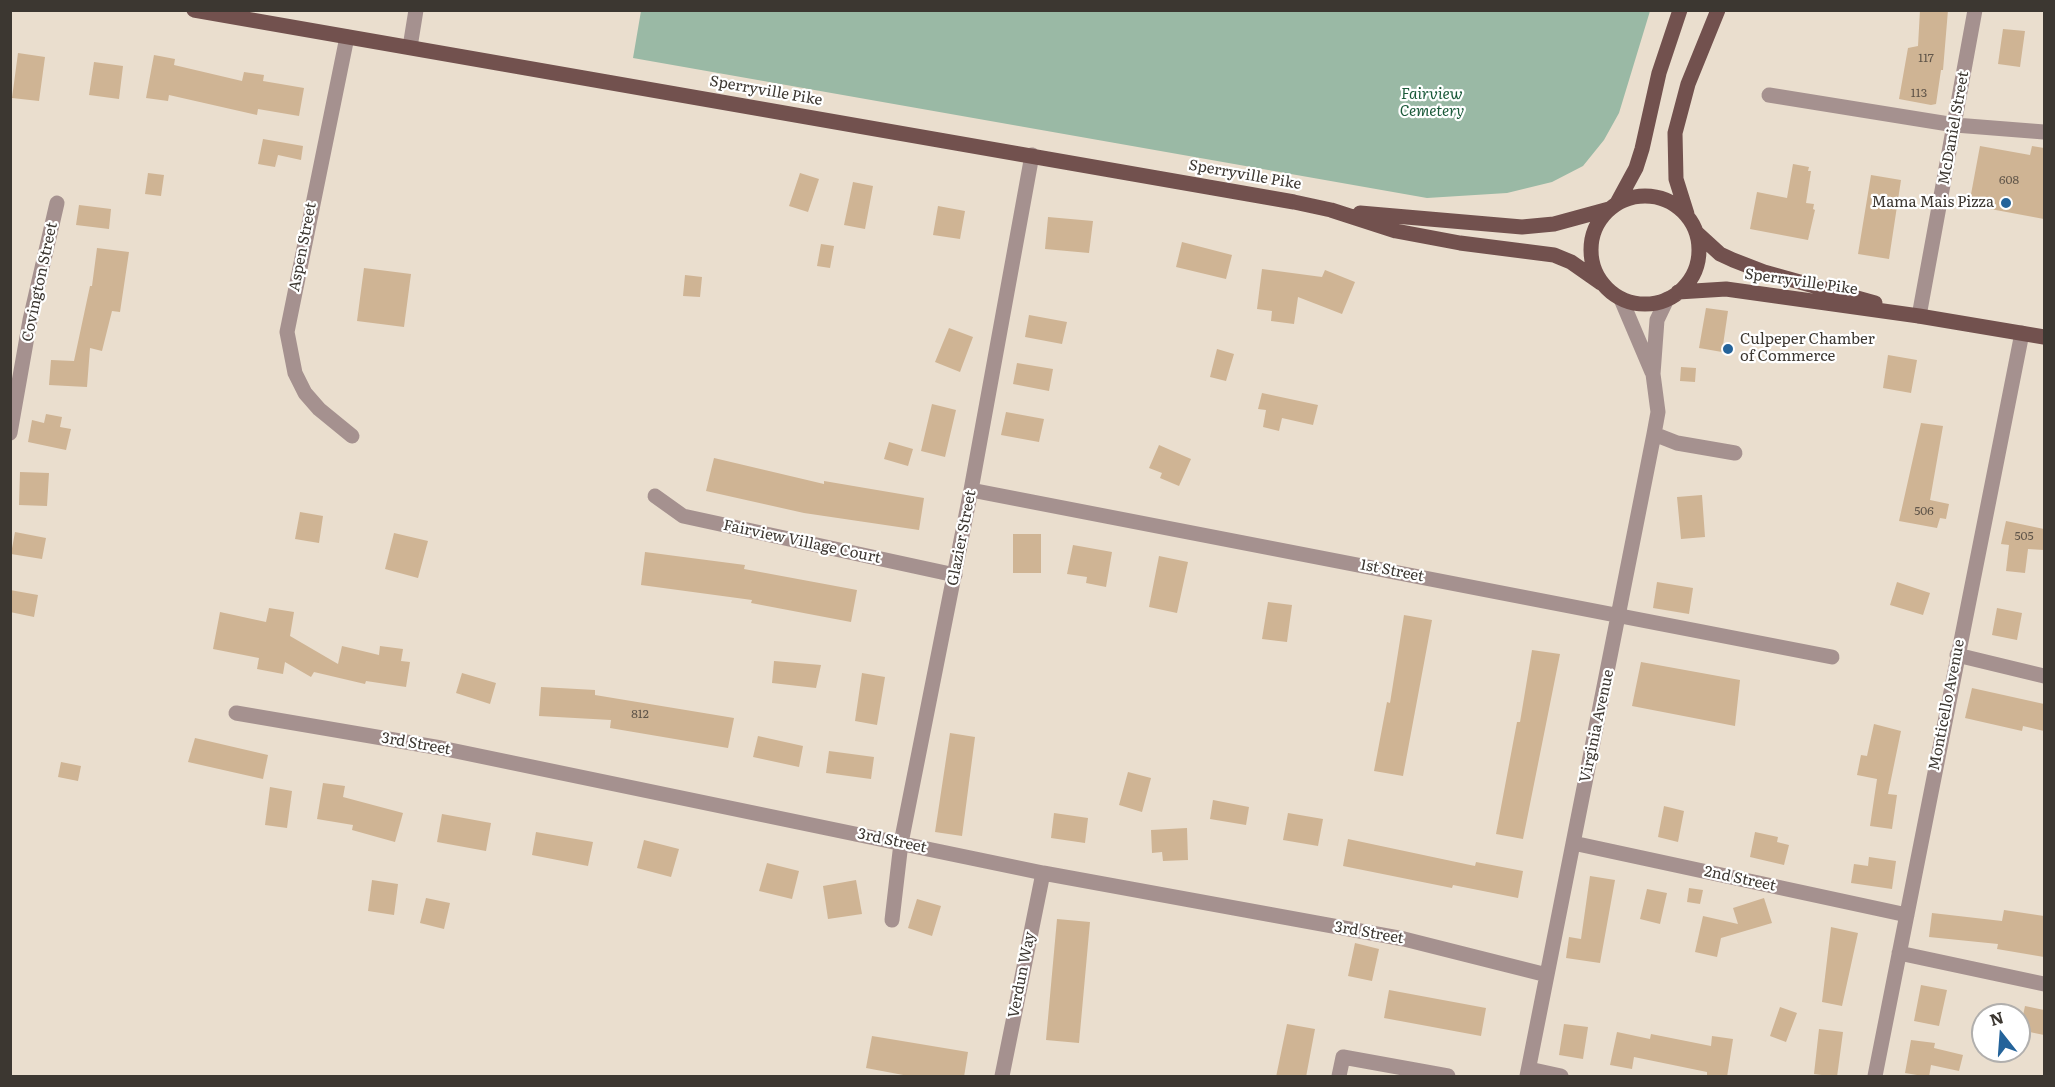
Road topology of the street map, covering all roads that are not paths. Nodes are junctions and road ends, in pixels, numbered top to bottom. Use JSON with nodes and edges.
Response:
{"nodes":[{"id":1,"x":194,"y":10,"type":"edge"},
{"id":2,"x":416,"y":10,"type":"edge"},
{"id":3,"x":1680,"y":10,"type":"edge"},
{"id":4,"x":1718,"y":10,"type":"edge"},
{"id":5,"x":1975,"y":10,"type":"edge"},
{"id":6,"x":347,"y":37,"type":"junction"},
{"id":7,"x":410,"y":47,"type":"junction"},
{"id":8,"x":1769,"y":95,"type":"dead end"},
{"id":9,"x":1955,"y":125,"type":"junction"},
{"id":10,"x":2044,"y":132,"type":"edge"},
{"id":11,"x":1032,"y":155,"type":"junction"},
{"id":12,"x":57,"y":203,"type":"dead end"},
{"id":13,"x":1613,"y":206,"type":"junction"},
{"id":14,"x":1331,"y":210,"type":"junction"},
{"id":15,"x":1688,"y":217,"type":"junction"},
{"id":16,"x":1697,"y":233,"type":"junction"},
{"id":17,"x":1601,"y":283,"type":"junction"},
{"id":18,"x":1673,"y":296,"type":"junction"},
{"id":19,"x":1622,"y":299,"type":"junction"},
{"id":20,"x":1919,"y":316,"type":"junction"},
{"id":21,"x":2022,"y":333,"type":"junction"},
{"id":22,"x":2044,"y":338,"type":"edge"},
{"id":23,"x":1653,"y":374,"type":"junction"},
{"id":24,"x":10,"y":433,"type":"edge"},
{"id":25,"x":1654,"y":434,"type":"junction"},
{"id":26,"x":352,"y":436,"type":"dead end"},
{"id":27,"x":1735,"y":453,"type":"dead end"},
{"id":28,"x":971,"y":490,"type":"junction"},
{"id":29,"x":655,"y":496,"type":"dead end"},
{"id":30,"x":955,"y":575,"type":"junction"},
{"id":31,"x":1619,"y":615,"type":"junction"},
{"id":32,"x":1957,"y":655,"type":"junction"},
{"id":33,"x":1832,"y":657,"type":"dead end"},
{"id":34,"x":2044,"y":676,"type":"edge"},
{"id":35,"x":236,"y":713,"type":"dead end"},
{"id":36,"x":901,"y":843,"type":"junction"},
{"id":37,"x":1573,"y":843,"type":"junction"},
{"id":38,"x":1042,"y":873,"type":"junction"},
{"id":39,"x":1906,"y":915,"type":"junction"},
{"id":40,"x":891,"y":920,"type":"dead end"},
{"id":41,"x":1899,"y":953,"type":"junction"},
{"id":42,"x":1547,"y":975,"type":"junction"},
{"id":43,"x":2044,"y":984,"type":"edge"},
{"id":44,"x":1528,"y":1073,"type":"edge"},
{"id":45,"x":1419,"y":1074,"type":"edge"},
{"id":46,"x":1002,"y":1077,"type":"edge"},
{"id":47,"x":1339,"y":1077,"type":"edge"},
{"id":48,"x":1448,"y":1077,"type":"edge"},
{"id":49,"x":1561,"y":1077,"type":"edge"},
{"id":50,"x":1875,"y":1077,"type":"edge"}],
"edges":[{"from":1,"to":6,"type":"main road","name":"Sperryville Pike"},
{"from":2,"to":7,"type":"street"},
{"from":3,"to":13,"type":"main road"},
{"from":4,"to":15,"type":"main road"},
{"from":5,"to":9,"type":"street","name":"McDaniel Street"},
{"from":6,"to":7,"type":"main road","name":"Sperryville Pike"},
{"from":6,"to":26,"type":"street","name":"Aspen Street"},
{"from":7,"to":11,"type":"main road","name":"Sperryville Pike"},
{"from":8,"to":9,"type":"street"},
{"from":9,"to":10,"type":"street"},
{"from":9,"to":20,"type":"street","name":"McDaniel Street"},
{"from":11,"to":14,"type":"main road","name":"Sperryville Pike"},
{"from":11,"to":28,"type":"street","name":"Glazier Street"},
{"from":12,"to":24,"type":"street","name":"Covington Street"},
{"from":13,"to":14,"type":"main road","name":"Sperryville Pike"},
{"from":13,"to":15,"type":"main road"},
{"from":13,"to":17,"type":"main road"},
{"from":14,"to":17,"type":"main road","name":"Sperryville Pike"},
{"from":15,"to":16,"type":"main road"},
{"from":16,"to":18,"type":"main road"},
{"from":16,"to":20,"type":"main road","name":"Sperryville Pike"},
{"from":17,"to":19,"type":"main road"},
{"from":18,"to":19,"type":"main road"},
{"from":18,"to":20,"type":"main road","name":"Sperryville Pike"},
{"from":18,"to":23,"type":"street","name":"Virginia Avenue"},
{"from":19,"to":23,"type":"street","name":"Virginia Avenue"},
{"from":20,"to":21,"type":"main road","name":"Sperryville Pike"},
{"from":21,"to":22,"type":"main road","name":"Sperryville Pike"},
{"from":21,"to":32,"type":"street","name":"Monticello Avenue"},
{"from":23,"to":25,"type":"street","name":"Virginia Avenue"},
{"from":25,"to":27,"type":"street"},
{"from":25,"to":31,"type":"street","name":"Virginia Avenue"},
{"from":28,"to":30,"type":"street","name":"Glazier Street"},
{"from":28,"to":31,"type":"street","name":"1st Street"},
{"from":29,"to":30,"type":"street","name":"Fairview Village Court"},
{"from":30,"to":36,"type":"street","name":"Glazier Street"},
{"from":31,"to":33,"type":"street","name":"1st Street"},
{"from":31,"to":37,"type":"street","name":"Virginia Avenue"},
{"from":32,"to":34,"type":"street"},
{"from":32,"to":39,"type":"street","name":"Monticello Avenue"},
{"from":35,"to":36,"type":"street","name":"3rd Street"},
{"from":36,"to":38,"type":"street","name":"3rd Street"},
{"from":36,"to":40,"type":"street","name":"Glazier Street"},
{"from":37,"to":39,"type":"street","name":"2nd Street"},
{"from":37,"to":42,"type":"street","name":"Virginia Avenue"},
{"from":38,"to":42,"type":"street","name":"3rd Street"},
{"from":38,"to":46,"type":"street","name":"Verdun Way"},
{"from":39,"to":41,"type":"street","name":"Monticello Avenue"},
{"from":41,"to":43,"type":"street"},
{"from":41,"to":50,"type":"street","name":"Monticello Avenue"},
{"from":42,"to":44,"type":"street","name":"Virginia Avenue"},
{"from":44,"to":49,"type":"street"},
{"from":45,"to":47,"type":"street"},
{"from":45,"to":48,"type":"street"}]}
